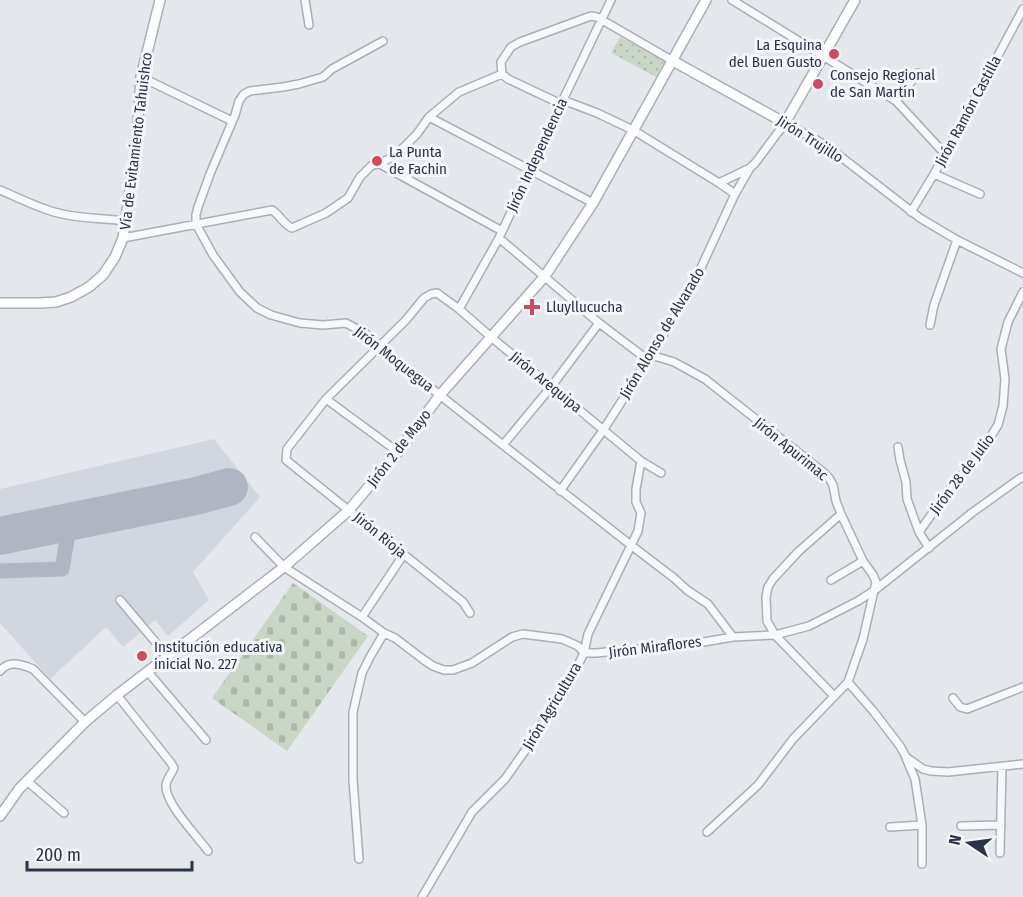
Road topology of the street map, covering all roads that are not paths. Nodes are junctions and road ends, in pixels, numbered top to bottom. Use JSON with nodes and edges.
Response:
{"nodes":[{"id":1,"x":160,"y":0,"type":"edge"},
{"id":2,"x":305,"y":0,"type":"edge"},
{"id":3,"x":611,"y":0,"type":"edge"},
{"id":4,"x":706,"y":0,"type":"edge"},
{"id":5,"x":732,"y":0,"type":"edge"},
{"id":6,"x":855,"y":0,"type":"edge"},
{"id":7,"x":1023,"y":9,"type":"edge"},
{"id":8,"x":602,"y":20,"type":"junction"},
{"id":9,"x":309,"y":25,"type":"dead end"},
{"id":10,"x":383,"y":41,"type":"dead end"},
{"id":11,"x":824,"y":55,"type":"junction"},
{"id":12,"x":673,"y":61,"type":"junction"},
{"id":13,"x":918,"y":73,"type":"dead end"},
{"id":14,"x":502,"y":74,"type":"junction"},
{"id":15,"x":141,"y":77,"type":"junction"},
{"id":16,"x":896,"y":101,"type":"junction"},
{"id":17,"x":562,"y":102,"type":"junction"},
{"id":18,"x":429,"y":117,"type":"junction"},
{"id":19,"x":232,"y":121,"type":"junction"},
{"id":20,"x":785,"y":123,"type":"junction"},
{"id":21,"x":633,"y":130,"type":"junction"},
{"id":22,"x":944,"y":153,"type":"junction"},
{"id":23,"x":378,"y":163,"type":"junction"},
{"id":24,"x":750,"y":168,"type":"junction"},
{"id":25,"x":530,"y":170,"type":"junction"},
{"id":26,"x":934,"y":174,"type":"junction"},
{"id":27,"x":719,"y":183,"type":"junction"},
{"id":28,"x":0,"y":190,"type":"edge"},
{"id":29,"x":735,"y":194,"type":"junction"},
{"id":30,"x":980,"y":195,"type":"dead end"},
{"id":31,"x":593,"y":203,"type":"junction"},
{"id":32,"x":911,"y":212,"type":"junction"},
{"id":33,"x":125,"y":221,"type":"junction"},
{"id":34,"x":196,"y":224,"type":"junction"},
{"id":35,"x":502,"y":231,"type":"junction"},
{"id":36,"x":123,"y":238,"type":"junction"},
{"id":37,"x":499,"y":238,"type":"junction"},
{"id":38,"x":957,"y":240,"type":"junction"},
{"id":39,"x":1023,"y":273,"type":"edge"},
{"id":40,"x":545,"y":276,"type":"junction"},
{"id":41,"x":1023,"y":292,"type":"edge"},
{"id":42,"x":0,"y":303,"type":"edge"},
{"id":43,"x":459,"y":309,"type":"junction"},
{"id":44,"x":599,"y":322,"type":"junction"},
{"id":45,"x":930,"y":325,"type":"dead end"},
{"id":46,"x":491,"y":337,"type":"junction"},
{"id":47,"x":379,"y":347,"type":"junction"},
{"id":48,"x":650,"y":357,"type":"junction"},
{"id":49,"x":551,"y":387,"type":"junction"},
{"id":50,"x":440,"y":395,"type":"junction"},
{"id":51,"x":326,"y":399,"type":"junction"},
{"id":52,"x":604,"y":429,"type":"junction"},
{"id":53,"x":502,"y":445,"type":"junction"},
{"id":54,"x":898,"y":447,"type":"dead end"},
{"id":55,"x":398,"y":452,"type":"junction"},
{"id":56,"x":641,"y":460,"type":"junction"},
{"id":57,"x":661,"y":473,"type":"dead end"},
{"id":58,"x":1023,"y":477,"type":"edge"},
{"id":59,"x":560,"y":490,"type":"junction"},
{"id":60,"x":349,"y":510,"type":"junction"},
{"id":61,"x":841,"y":514,"type":"junction"},
{"id":62,"x":919,"y":532,"type":"junction"},
{"id":63,"x":255,"y":537,"type":"dead end"},
{"id":64,"x":632,"y":546,"type":"junction"},
{"id":65,"x":929,"y":548,"type":"junction"},
{"id":66,"x":404,"y":554,"type":"junction"},
{"id":67,"x":863,"y":561,"type":"junction"},
{"id":68,"x":284,"y":567,"type":"junction"},
{"id":69,"x":831,"y":580,"type":"dead end"},
{"id":70,"x":875,"y":590,"type":"junction"},
{"id":71,"x":120,"y":600,"type":"dead end"},
{"id":72,"x":470,"y":613,"type":"dead end"},
{"id":73,"x":362,"y":617,"type":"junction"},
{"id":74,"x":384,"y":633,"type":"junction"},
{"id":75,"x":775,"y":635,"type":"junction"},
{"id":76,"x":733,"y":637,"type":"junction"},
{"id":77,"x":584,"y":653,"type":"junction"},
{"id":78,"x":168,"y":657,"type":"junction"},
{"id":79,"x":0,"y":671,"type":"edge"},
{"id":80,"x":148,"y":672,"type":"junction"},
{"id":81,"x":848,"y":682,"type":"junction"},
{"id":82,"x":1023,"y":687,"type":"edge"},
{"id":83,"x":117,"y":695,"type":"junction"},
{"id":84,"x":834,"y":696,"type":"junction"},
{"id":85,"x":953,"y":698,"type":"dead end"},
{"id":86,"x":86,"y":722,"type":"junction"},
{"id":87,"x":206,"y":740,"type":"dead end"},
{"id":88,"x":906,"y":757,"type":"junction"},
{"id":89,"x":1023,"y":764,"type":"edge"},
{"id":90,"x":1002,"y":766,"type":"junction"},
{"id":91,"x":923,"y":769,"type":"junction"},
{"id":92,"x":915,"y":779,"type":"junction"},
{"id":93,"x":27,"y":781,"type":"junction"},
{"id":94,"x":64,"y":813,"type":"dead end"},
{"id":95,"x":0,"y":816,"type":"edge"},
{"id":96,"x":922,"y":825,"type":"junction"},
{"id":97,"x":1001,"y":825,"type":"junction"},
{"id":98,"x":961,"y":826,"type":"dead end"},
{"id":99,"x":890,"y":827,"type":"dead end"},
{"id":100,"x":707,"y":832,"type":"dead end"},
{"id":101,"x":208,"y":850,"type":"dead end"},
{"id":102,"x":1000,"y":853,"type":"dead end"},
{"id":103,"x":359,"y":859,"type":"dead end"},
{"id":104,"x":922,"y":864,"type":"dead end"},
{"id":105,"x":422,"y":897,"type":"edge"}],
"edges":[{"from":1,"to":15,"type":"main road","name":"Vía de Evitamiento Tahuishco"},
{"from":2,"to":9,"type":"street"},
{"from":3,"to":8,"type":"street","name":"Jirón Independencia"},
{"from":4,"to":12,"type":"main road","name":"Jirón 2 de Mayo"},
{"from":5,"to":11,"type":"street"},
{"from":6,"to":11,"type":"main road","name":"Jirón Alonso de Alvarado"},
{"from":7,"to":22,"type":"street","name":"Jirón Ramón Castilla"},
{"from":8,"to":12,"type":"street","name":"Jirón Trujillo"},
{"from":8,"to":14,"type":"street","name":"Jirón Trujillo"},
{"from":8,"to":17,"type":"street","name":"Jirón Independencia"},
{"from":10,"to":19,"type":"street"},
{"from":11,"to":16,"type":"street"},
{"from":11,"to":20,"type":"main road","name":"Jirón Alonso de Alvarado"},
{"from":12,"to":20,"type":"main road","name":"Jirón Trujillo"},
{"from":12,"to":21,"type":"main road","name":"Jirón 2 de Mayo"},
{"from":13,"to":16,"type":"street"},
{"from":14,"to":17,"type":"street"},
{"from":14,"to":18,"type":"street"},
{"from":15,"to":19,"type":"street"},
{"from":15,"to":33,"type":"main road","name":"Vía de Evitamiento Tahuishco"},
{"from":16,"to":22,"type":"street"},
{"from":17,"to":21,"type":"street"},
{"from":17,"to":25,"type":"street","name":"Jirón Independencia"},
{"from":18,"to":23,"type":"street"},
{"from":18,"to":25,"type":"street"},
{"from":19,"to":34,"type":"street"},
{"from":20,"to":24,"type":"street","name":"Jirón Alonso de Alvarado"},
{"from":20,"to":32,"type":"street","name":"Jirón Trujillo"},
{"from":21,"to":27,"type":"street"},
{"from":21,"to":31,"type":"main road","name":"Jirón 2 de Mayo"},
{"from":22,"to":26,"type":"street","name":"Jirón Ramón Castilla"},
{"from":23,"to":34,"type":"street"},
{"from":23,"to":35,"type":"street"},
{"from":24,"to":27,"type":"street","name":"Jirón Alonso de Alvarado"},
{"from":24,"to":29,"type":"street","name":"Jirón Alonso de Alvarado"},
{"from":25,"to":31,"type":"street"},
{"from":25,"to":35,"type":"street","name":"Jirón Independencia"},
{"from":26,"to":30,"type":"street"},
{"from":26,"to":32,"type":"street","name":"Jirón Ramón Castilla"},
{"from":27,"to":29,"type":"street"},
{"from":28,"to":33,"type":"street"},
{"from":29,"to":48,"type":"street","name":"Jirón Alonso de Alvarado"},
{"from":31,"to":40,"type":"main road","name":"Jirón 2 de Mayo"},
{"from":32,"to":38,"type":"street","name":"Jirón Trujillo"},
{"from":33,"to":36,"type":"main road","name":"Vía de Evitamiento Tahuishco"},
{"from":34,"to":36,"type":"street"},
{"from":34,"to":47,"type":"street","name":"Jirón Moquegua"},
{"from":35,"to":37,"type":"street","name":"Jirón Independencia"},
{"from":36,"to":42,"type":"main road","name":"Vía de Evitamiento Tahuishco"},
{"from":37,"to":40,"type":"street","name":"Jirón Apurimac"},
{"from":37,"to":43,"type":"street","name":"Jirón Independencia"},
{"from":38,"to":39,"type":"street","name":"Jirón Trujillo"},
{"from":38,"to":45,"type":"street"},
{"from":40,"to":44,"type":"street","name":"Jirón Apurimac"},
{"from":40,"to":46,"type":"main road","name":"Jirón 2 de Mayo"},
{"from":41,"to":62,"type":"street","name":"Jirón 28 de Julio"},
{"from":43,"to":46,"type":"street","name":"Jirón Arequipa"},
{"from":43,"to":47,"type":"street","name":"Jirón Arequipa"},
{"from":44,"to":48,"type":"street","name":"Jirón Apurimac"},
{"from":44,"to":49,"type":"street"},
{"from":46,"to":49,"type":"street","name":"Jirón Arequipa"},
{"from":46,"to":50,"type":"main road","name":"Jirón 2 de Mayo"},
{"from":47,"to":50,"type":"street","name":"Jirón Moquegua"},
{"from":47,"to":51,"type":"street"},
{"from":48,"to":52,"type":"street","name":"Jirón Alonso de Alvarado"},
{"from":48,"to":61,"type":"street","name":"Jirón Apurimac"},
{"from":49,"to":52,"type":"street","name":"Jirón Arequipa"},
{"from":49,"to":53,"type":"street"},
{"from":50,"to":53,"type":"street","name":"Jirón Moquegua"},
{"from":50,"to":55,"type":"main road","name":"Jirón 2 de Mayo"},
{"from":51,"to":55,"type":"street"},
{"from":51,"to":60,"type":"street","name":"Jirón Rioja"},
{"from":52,"to":56,"type":"street","name":"Jirón Arequipa"},
{"from":52,"to":59,"type":"street","name":"Jirón Alonso de Alvarado"},
{"from":53,"to":59,"type":"street","name":"Jirón Moquegua"},
{"from":54,"to":62,"type":"street"},
{"from":55,"to":60,"type":"main road","name":"Jirón 2 de Mayo"},
{"from":56,"to":57,"type":"street","name":"Jirón Arequipa"},
{"from":56,"to":64,"type":"street","name":"Jirón Agricultura"},
{"from":58,"to":65,"type":"street","name":"Jirón Miraflores"},
{"from":59,"to":64,"type":"street","name":"Jirón Moquegua"},
{"from":60,"to":66,"type":"street","name":"Jirón Rioja"},
{"from":60,"to":68,"type":"main road","name":"Jirón 2 de Mayo"},
{"from":61,"to":67,"type":"street","name":"Jirón Apurimac"},
{"from":61,"to":75,"type":"street"},
{"from":62,"to":65,"type":"street"},
{"from":63,"to":68,"type":"street"},
{"from":64,"to":76,"type":"street","name":"Jirón Moquegua"},
{"from":64,"to":77,"type":"street","name":"Jirón Agricultura"},
{"from":65,"to":70,"type":"street","name":"Jirón Miraflores"},
{"from":66,"to":72,"type":"street","name":"Jirón Rioja"},
{"from":66,"to":73,"type":"street"},
{"from":67,"to":69,"type":"street"},
{"from":67,"to":70,"type":"street","name":"Jirón Apurimac"},
{"from":68,"to":73,"type":"street"},
{"from":68,"to":78,"type":"main road","name":"Jirón 2 de Mayo"},
{"from":70,"to":75,"type":"street","name":"Jirón Miraflores"},
{"from":70,"to":81,"type":"street"},
{"from":71,"to":78,"type":"street"},
{"from":73,"to":74,"type":"street"},
{"from":74,"to":77,"type":"street"},
{"from":74,"to":103,"type":"street"},
{"from":75,"to":76,"type":"street","name":"Jirón Miraflores"},
{"from":75,"to":84,"type":"street"},
{"from":76,"to":77,"type":"street","name":"Jirón Miraflores"},
{"from":77,"to":105,"type":"street","name":"Jirón Agricultura"},
{"from":78,"to":80,"type":"main road","name":"Jirón 2 de Mayo"},
{"from":79,"to":86,"type":"street"},
{"from":80,"to":83,"type":"main road","name":"Jirón 2 de Mayo"},
{"from":80,"to":87,"type":"street"},
{"from":81,"to":84,"type":"street"},
{"from":81,"to":88,"type":"street"},
{"from":82,"to":85,"type":"street"},
{"from":83,"to":86,"type":"main road","name":"Jirón 2 de Mayo"},
{"from":83,"to":101,"type":"street"},
{"from":84,"to":100,"type":"street"},
{"from":86,"to":93,"type":"main road","name":"Jirón 2 de Mayo"},
{"from":88,"to":91,"type":"street"},
{"from":88,"to":92,"type":"street"},
{"from":89,"to":90,"type":"street"},
{"from":90,"to":91,"type":"street"},
{"from":90,"to":97,"type":"street"},
{"from":91,"to":92,"type":"street"},
{"from":92,"to":96,"type":"street"},
{"from":93,"to":94,"type":"street"},
{"from":93,"to":95,"type":"main road","name":"Jirón 2 de Mayo"},
{"from":96,"to":99,"type":"street"},
{"from":96,"to":104,"type":"street"},
{"from":97,"to":98,"type":"street"},
{"from":97,"to":102,"type":"street"}]}
